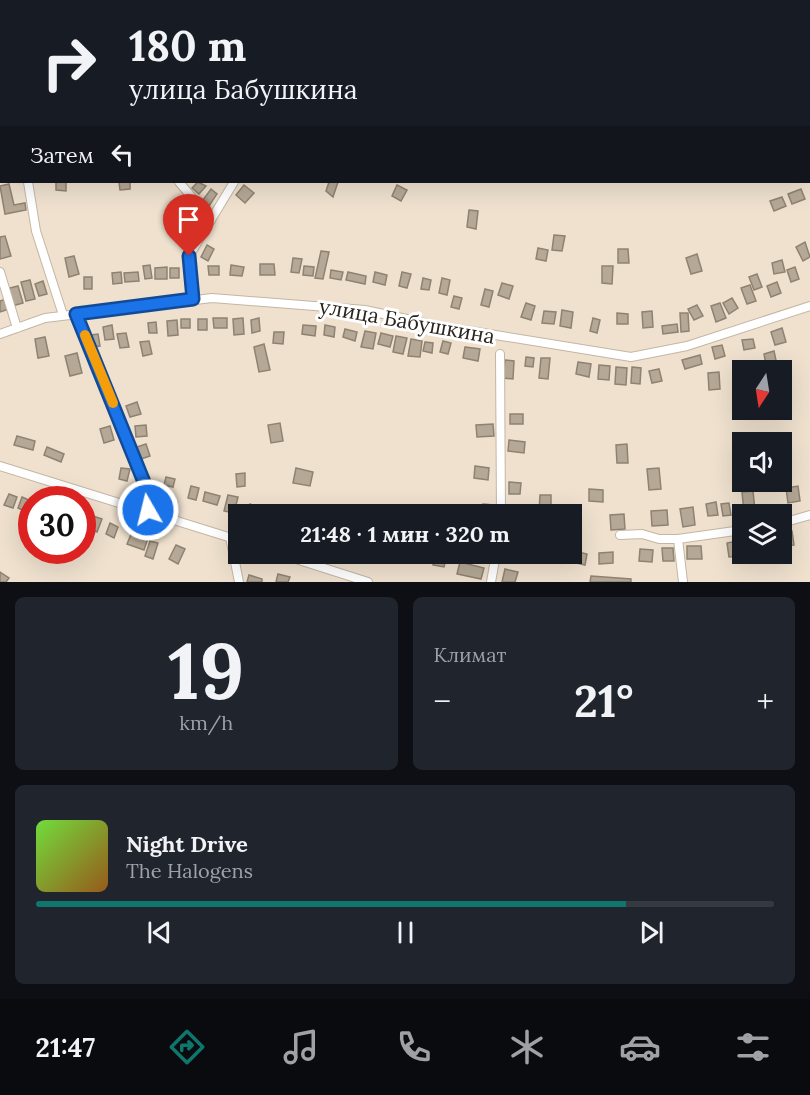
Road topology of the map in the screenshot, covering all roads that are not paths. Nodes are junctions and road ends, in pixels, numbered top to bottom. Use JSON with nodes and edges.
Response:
{"nodes":[{"id":1,"x":28,"y":183,"type":"edge"},
{"id":2,"x":180,"y":183,"type":"edge"},
{"id":3,"x":233,"y":183,"type":"edge"},
{"id":4,"x":211,"y":220,"type":"junction"},
{"id":5,"x":0,"y":272,"type":"edge"},
{"id":6,"x":193,"y":299,"type":"junction"},
{"id":7,"x":810,"y":306,"type":"edge"},
{"id":8,"x":76,"y":314,"type":"junction"},
{"id":9,"x":63,"y":315,"type":"junction"},
{"id":10,"x":17,"y":328,"type":"junction"},
{"id":11,"x":0,"y":334,"type":"edge"},
{"id":12,"x":500,"y":354,"type":"dead end"},
{"id":13,"x":0,"y":466,"type":"edge"},
{"id":14,"x":501,"y":504,"type":"edge"},
{"id":15,"x":148,"y":510,"type":"junction"},
{"id":16,"x":810,"y":515,"type":"edge"},
{"id":17,"x":792,"y":521,"type":"edge"},
{"id":18,"x":732,"y":531,"type":"edge"},
{"id":19,"x":620,"y":535,"type":"dead end"},
{"id":20,"x":228,"y":537,"type":"edge"},
{"id":21,"x":678,"y":538,"type":"junction"},
{"id":22,"x":237,"y":564,"type":"edge"},
{"id":23,"x":311,"y":564,"type":"edge"},
{"id":24,"x":494,"y":564,"type":"edge"},
{"id":25,"x":239,"y":582,"type":"edge"},
{"id":26,"x":368,"y":582,"type":"edge"},
{"id":27,"x":491,"y":582,"type":"edge"},
{"id":28,"x":682,"y":582,"type":"edge"}],
"edges":[{"from":1,"to":9,"type":"street"},
{"from":2,"to":4,"type":"street"},
{"from":3,"to":4,"type":"street"},
{"from":4,"to":6,"type":"street"},
{"from":5,"to":10,"type":"street"},
{"from":6,"to":7,"type":"street","name":"улица Бабушкина"},
{"from":6,"to":8,"type":"street","name":"улица Бабушкина"},
{"from":8,"to":9,"type":"street","name":"улица Бабушкина"},
{"from":8,"to":15,"type":"street"},
{"from":9,"to":10,"type":"street","name":"улица Бабушкина"},
{"from":10,"to":11,"type":"street","name":"улица Бабушкина"},
{"from":12,"to":14,"type":"street"},
{"from":13,"to":15,"type":"street"},
{"from":15,"to":20,"type":"street"},
{"from":16,"to":17,"type":"street"},
{"from":18,"to":21,"type":"street"},
{"from":19,"to":21,"type":"street"},
{"from":21,"to":28,"type":"street"},
{"from":22,"to":25,"type":"street"},
{"from":23,"to":26,"type":"street"},
{"from":24,"to":27,"type":"street"}]}
